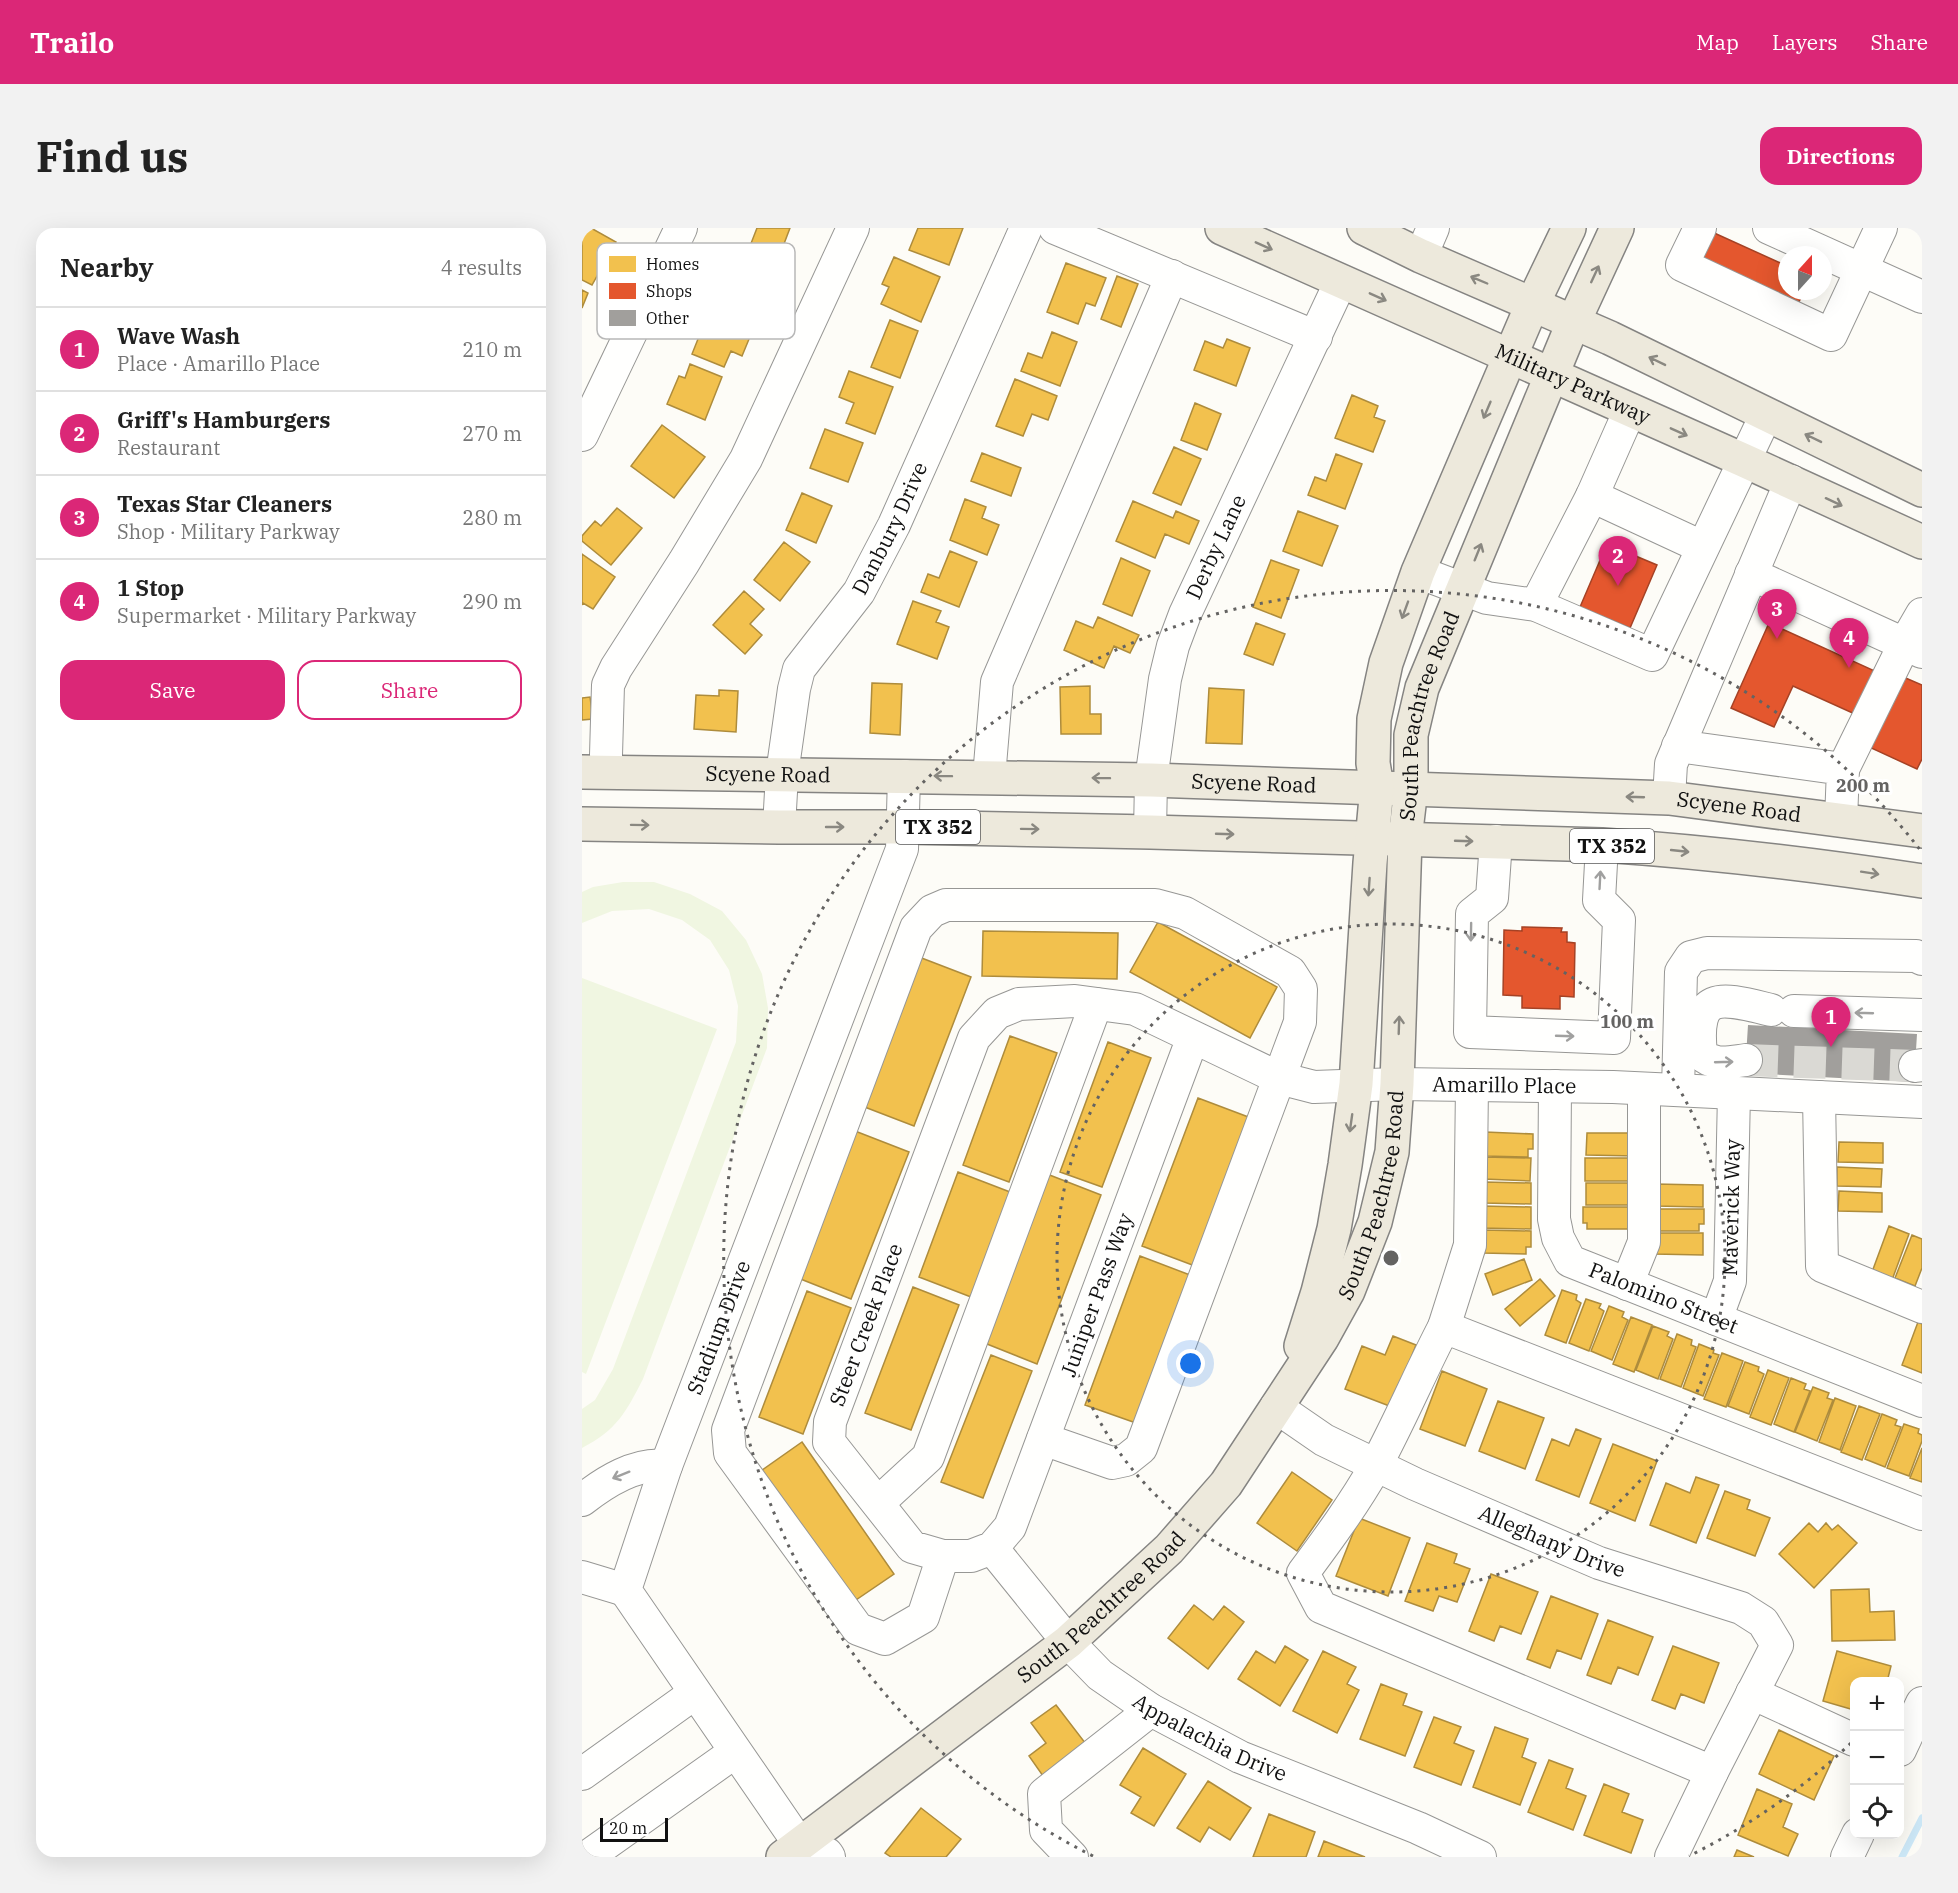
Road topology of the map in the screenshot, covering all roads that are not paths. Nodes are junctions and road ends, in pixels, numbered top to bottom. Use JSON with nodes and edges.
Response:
{"nodes":[{"id":1,"x":681,"y":228,"type":"edge"},
{"id":2,"x":853,"y":228,"type":"edge"},
{"id":3,"x":1026,"y":228,"type":"edge"},
{"id":4,"x":1055,"y":228,"type":"edge"},
{"id":5,"x":1222,"y":228,"type":"edge"},
{"id":6,"x":1364,"y":228,"type":"edge"},
{"id":7,"x":1569,"y":228,"type":"edge"},
{"id":8,"x":1617,"y":228,"type":"edge"},
{"id":9,"x":1700,"y":228,"type":"edge"},
{"id":10,"x":1769,"y":228,"type":"edge"},
{"id":11,"x":1881,"y":228,"type":"edge"},
{"id":12,"x":1427,"y":242,"type":"edge"},
{"id":13,"x":674,"y":243,"type":"edge"},
{"id":14,"x":1862,"y":269,"type":"junction"},
{"id":15,"x":1172,"y":276,"type":"junction"},
{"id":16,"x":1341,"y":281,"type":"junction"},
{"id":17,"x":1922,"y":297,"type":"edge"},
{"id":18,"x":1533,"y":303,"type":"junction"},
{"id":19,"x":1574,"y":321,"type":"junction"},
{"id":20,"x":1316,"y":337,"type":"junction"},
{"id":21,"x":628,"y":339,"type":"edge"},
{"id":22,"x":1511,"y":356,"type":"junction"},
{"id":23,"x":1551,"y":374,"type":"junction"},
{"id":24,"x":1630,"y":410,"type":"junction"},
{"id":25,"x":1766,"y":415,"type":"junction"},
{"id":26,"x":582,"y":435,"type":"edge"},
{"id":27,"x":1743,"y":460,"type":"junction"},
{"id":28,"x":1791,"y":481,"type":"junction"},
{"id":29,"x":1922,"y":490,"type":"edge"},
{"id":30,"x":1592,"y":496,"type":"junction"},
{"id":31,"x":1922,"y":542,"type":"edge"},
{"id":32,"x":1702,"y":547,"type":"junction"},
{"id":33,"x":1418,"y":572,"type":"junction"},
{"id":34,"x":1751,"y":574,"type":"junction"},
{"id":35,"x":1463,"y":588,"type":"junction"},
{"id":36,"x":1536,"y":605,"type":"junction"},
{"id":37,"x":1922,"y":614,"type":"edge"},
{"id":38,"x":1913,"y":648,"type":"edge"},
{"id":39,"x":1678,"y":746,"type":"junction"},
{"id":40,"x":594,"y":763,"type":"edge"},
{"id":41,"x":1843,"y":769,"type":"junction"},
{"id":42,"x":782,"y":774,"type":"junction"},
{"id":43,"x":904,"y":776,"type":"junction"},
{"id":44,"x":989,"y":777,"type":"junction"},
{"id":45,"x":1150,"y":780,"type":"junction"},
{"id":46,"x":1377,"y":787,"type":"junction"},
{"id":47,"x":1411,"y":788,"type":"junction"},
{"id":48,"x":1669,"y":798,"type":"junction"},
{"id":49,"x":1841,"y":820,"type":"junction"},
{"id":50,"x":582,"y":824,"type":"edge"},
{"id":51,"x":904,"y":826,"type":"junction"},
{"id":52,"x":779,"y":827,"type":"junction"},
{"id":53,"x":1922,"y":831,"type":"edge"},
{"id":54,"x":1150,"y":832,"type":"junction"},
{"id":55,"x":1372,"y":838,"type":"junction"},
{"id":56,"x":1406,"y":838,"type":"junction"},
{"id":57,"x":1496,"y":841,"type":"junction"},
{"id":58,"x":1602,"y":845,"type":"junction"},
{"id":59,"x":1922,"y":881,"type":"edge"},
{"id":60,"x":1922,"y":959,"type":"edge"},
{"id":61,"x":1096,"y":1004,"type":"junction"},
{"id":62,"x":997,"y":1013,"type":"joint"},
{"id":63,"x":1922,"y":1015,"type":"edge"},
{"id":64,"x":1193,"y":1037,"type":"junction"},
{"id":65,"x":1614,"y":1038,"type":"junction"},
{"id":66,"x":1746,"y":1060,"type":"tunnel mouth"},
{"id":67,"x":1279,"y":1078,"type":"junction"},
{"id":68,"x":1356,"y":1084,"type":"junction"},
{"id":69,"x":1397,"y":1084,"type":"junction"},
{"id":70,"x":1472,"y":1085,"type":"junction"},
{"id":71,"x":1555,"y":1086,"type":"junction"},
{"id":72,"x":1629,"y":1088,"type":"junction"},
{"id":73,"x":1678,"y":1090,"type":"junction"},
{"id":74,"x":1734,"y":1093,"type":"junction"},
{"id":75,"x":1819,"y":1097,"type":"junction"},
{"id":76,"x":1922,"y":1102,"type":"edge"},
{"id":77,"x":1627,"y":1284,"type":"junction"},
{"id":78,"x":1922,"y":1308,"type":"edge"},
{"id":79,"x":1716,"y":1319,"type":"junction"},
{"id":80,"x":1444,"y":1327,"type":"junction"},
{"id":81,"x":1281,"y":1399,"type":"junction"},
{"id":82,"x":1922,"y":1401,"type":"edge"},
{"id":83,"x":1043,"y":1439,"type":"junction"},
{"id":84,"x":1376,"y":1465,"type":"junction"},
{"id":85,"x":666,"y":1466,"type":"junction"},
{"id":86,"x":582,"y":1500,"type":"edge"},
{"id":87,"x":878,"y":1503,"type":"junction"},
{"id":88,"x":1922,"y":1514,"type":"edge"},
{"id":89,"x":992,"y":1548,"type":"junction"},
{"id":90,"x":943,"y":1556,"type":"junction"},
{"id":91,"x":582,"y":1577,"type":"edge"},
{"id":92,"x":625,"y":1590,"type":"junction"},
{"id":93,"x":1068,"y":1642,"type":"junction"},
{"id":94,"x":695,"y":1693,"type":"junction"},
{"id":95,"x":1752,"y":1693,"type":"junction"},
{"id":96,"x":1922,"y":1703,"type":"edge"},
{"id":97,"x":1151,"y":1710,"type":"junction"},
{"id":98,"x":1850,"y":1738,"type":"edge"},
{"id":99,"x":1904,"y":1740,"type":"edge"},
{"id":100,"x":735,"y":1752,"type":"junction"},
{"id":101,"x":1712,"y":1772,"type":"junction"},
{"id":102,"x":582,"y":1774,"type":"edge"},
{"id":103,"x":1856,"y":1839,"type":"edge"},
{"id":104,"x":804,"y":1853,"type":"edge"},
{"id":105,"x":587,"y":1857,"type":"edge"},
{"id":106,"x":1072,"y":1857,"type":"edge"},
{"id":107,"x":1480,"y":1857,"type":"edge"},
{"id":108,"x":1671,"y":1857,"type":"edge"},
{"id":109,"x":1847,"y":1857,"type":"edge"}],
"edges":[{"from":1,"to":13,"type":"street"},
{"from":2,"to":40,"type":"street"},
{"from":3,"to":42,"type":"street","name":"Danbury Drive"},
{"from":4,"to":15,"type":"street"},
{"from":5,"to":16,"type":"main road","name":"Military Parkway","one_way":true},
{"from":6,"to":12,"type":"main road"},
{"from":7,"to":18,"type":"main road","name":"South Peachtree Road"},
{"from":19,"to":8,"type":"main road","name":"South Peachtree Road","one_way":true},
{"from":9,"to":14,"type":"street"},
{"from":10,"to":14,"type":"street"},
{"from":11,"to":14,"type":"street"},
{"from":18,"to":12,"type":"main road","one_way":true},
{"from":14,"to":17,"type":"street"},
{"from":15,"to":20,"type":"street"},
{"from":15,"to":44,"type":"street"},
{"from":16,"to":20,"type":"street","name":"Derby Lane"},
{"from":16,"to":22,"type":"main road","name":"Military Parkway","one_way":true},
{"from":18,"to":19,"type":"main road"},
{"from":18,"to":22,"type":"main road","name":"South Peachtree Road"},
{"from":19,"to":23,"type":"main road","name":"South Peachtree Road"},
{"from":25,"to":19,"type":"main road","one_way":true},
{"from":20,"to":45,"type":"street","name":"Derby Lane"},
{"from":21,"to":26,"type":"street"},
{"from":22,"to":23,"type":"main road","name":"Military Parkway"},
{"from":22,"to":33,"type":"main road","name":"South Peachtree Road","one_way":true},
{"from":23,"to":24,"type":"main road","name":"Military Parkway"},
{"from":35,"to":23,"type":"main road","name":"South Peachtree Road","one_way":true},
{"from":24,"to":27,"type":"main road","name":"Military Parkway","one_way":true},
{"from":24,"to":30,"type":"street"},
{"from":25,"to":27,"type":"street"},
{"from":29,"to":25,"type":"main road","one_way":true},
{"from":27,"to":28,"type":"main road","name":"Military Parkway"},
{"from":27,"to":32,"type":"street"},
{"from":28,"to":31,"type":"main road","name":"Military Parkway","one_way":true},
{"from":28,"to":34,"type":"street"},
{"from":30,"to":32,"type":"street"},
{"from":30,"to":36,"type":"street"},
{"from":32,"to":36,"type":"street"},
{"from":33,"to":35,"type":"street"},
{"from":33,"to":46,"type":"main road","name":"South Peachtree Road","one_way":true},
{"from":34,"to":38,"type":"street"},
{"from":34,"to":39,"type":"street"},
{"from":35,"to":36,"type":"street"},
{"from":35,"to":47,"type":"main road","name":"South Peachtree Road"},
{"from":37,"to":38,"type":"street"},
{"from":38,"to":41,"type":"street"},
{"from":39,"to":41,"type":"street"},
{"from":39,"to":48,"type":"street"},
{"from":40,"to":42,"type":"main road","name":"Scyene Road","number":"TX 352"},
{"from":41,"to":49,"type":"street"},
{"from":42,"to":43,"type":"main road","name":"Scyene Road","number":"TX 352"},
{"from":42,"to":52,"type":"street","name":"Danbury Drive"},
{"from":44,"to":43,"type":"main road","name":"Scyene Road","number":"TX 352","one_way":true},
{"from":43,"to":51,"type":"street","name":"Stadium Drive"},
{"from":45,"to":44,"type":"main road","name":"Scyene Road","number":"TX 352","one_way":true},
{"from":45,"to":46,"type":"main road","name":"Scyene Road","number":"TX 352"},
{"from":45,"to":54,"type":"street","name":"Derby Lane"},
{"from":46,"to":47,"type":"main road","name":"Scyene Road","number":"TX 352"},
{"from":46,"to":55,"type":"main road","name":"South Peachtree Road"},
{"from":48,"to":47,"type":"main road","name":"Scyene Road","number":"TX 352","one_way":true},
{"from":47,"to":56,"type":"main road","name":"South Peachtree Road"},
{"from":48,"to":49,"type":"main road","name":"Scyene Road","number":"TX 352"},
{"from":49,"to":53,"type":"main road","name":"Scyene Road","number":"TX 352"},
{"from":50,"to":52,"type":"main road","number":"TX 352","one_way":true},
{"from":52,"to":51,"type":"main road","number":"TX 352","one_way":true},
{"from":51,"to":54,"type":"main road","number":"TX 352","one_way":true},
{"from":51,"to":85,"type":"street","name":"Stadium Drive"},
{"from":54,"to":55,"type":"main road","number":"TX 352","one_way":true},
{"from":55,"to":56,"type":"main road","number":"TX 352"},
{"from":55,"to":68,"type":"main road","name":"South Peachtree Road","one_way":true},
{"from":56,"to":57,"type":"main road","number":"TX 352","one_way":true},
{"from":69,"to":56,"type":"main road","name":"South Peachtree Road","one_way":true},
{"from":57,"to":58,"type":"main road","number":"TX 352"},
{"from":57,"to":65,"type":"street","one_way":true},
{"from":58,"to":59,"type":"main road","number":"TX 352","one_way":true},
{"from":65,"to":58,"type":"street","one_way":true},
{"from":60,"to":73,"type":"street"},
{"from":61,"to":62,"type":"street","name":"Amarillo Place"},
{"from":61,"to":64,"type":"street","name":"Amarillo Place"},
{"from":61,"to":87,"type":"street"},
{"from":62,"to":87,"type":"street","name":"Steer Creek Place"},
{"from":63,"to":66,"type":"street","one_way":true},
{"from":64,"to":67,"type":"street","name":"Amarillo Place"},
{"from":64,"to":83,"type":"street","name":"Juniper Pass Way"},
{"from":65,"to":72,"type":"street"},
{"from":67,"to":68,"type":"street","name":"Amarillo Place"},
{"from":67,"to":83,"type":"street"},
{"from":67,"to":90,"type":"street"},
{"from":68,"to":69,"type":"street","name":"Amarillo Place"},
{"from":68,"to":81,"type":"main road","name":"South Peachtree Road","one_way":true},
{"from":69,"to":70,"type":"street","name":"Amarillo Place"},
{"from":69,"to":81,"type":"main road","name":"South Peachtree Road"},
{"from":70,"to":71,"type":"street","name":"Amarillo Place"},
{"from":70,"to":80,"type":"street"},
{"from":71,"to":72,"type":"street","name":"Amarillo Place"},
{"from":71,"to":77,"type":"street","name":"Palomino Street"},
{"from":72,"to":73,"type":"street","name":"Amarillo Place"},
{"from":72,"to":77,"type":"street"},
{"from":73,"to":74,"type":"street","name":"Amarillo Place"},
{"from":74,"to":75,"type":"street","name":"Amarillo Place"},
{"from":74,"to":79,"type":"street","name":"Maverick Way"},
{"from":75,"to":76,"type":"street","name":"Amarillo Place"},
{"from":75,"to":78,"type":"street"},
{"from":77,"to":79,"type":"street","name":"Palomino Street"},
{"from":79,"to":82,"type":"street","name":"Palomino Street"},
{"from":80,"to":84,"type":"street"},
{"from":80,"to":88,"type":"street"},
{"from":81,"to":84,"type":"street","name":"Alleghany Drive"},
{"from":81,"to":93,"type":"main road","name":"South Peachtree Road"},
{"from":83,"to":89,"type":"street","name":"Juniper Pass Way"},
{"from":84,"to":95,"type":"street","name":"Alleghany Drive"},
{"from":84,"to":101,"type":"street"},
{"from":85,"to":86,"type":"street","one_way":true},
{"from":85,"to":92,"type":"street","name":"Stadium Drive"},
{"from":87,"to":90,"type":"street","name":"Steer Creek Place"},
{"from":89,"to":90,"type":"street","name":"Steer Creek Place"},
{"from":89,"to":93,"type":"street","name":"Appalachia Drive"},
{"from":91,"to":92,"type":"street"},
{"from":92,"to":94,"type":"street"},
{"from":93,"to":97,"type":"street","name":"Appalachia Drive"},
{"from":93,"to":104,"type":"main road","name":"South Peachtree Road"},
{"from":94,"to":100,"type":"street"},
{"from":94,"to":102,"type":"street"},
{"from":95,"to":98,"type":"street"},
{"from":95,"to":101,"type":"street"},
{"from":96,"to":99,"type":"street"},
{"from":97,"to":106,"type":"street"},
{"from":97,"to":107,"type":"street","name":"Appalachia Drive"},
{"from":100,"to":104,"type":"street"},
{"from":100,"to":105,"type":"street"},
{"from":101,"to":108,"type":"street"},
{"from":103,"to":109,"type":"street"}]}
